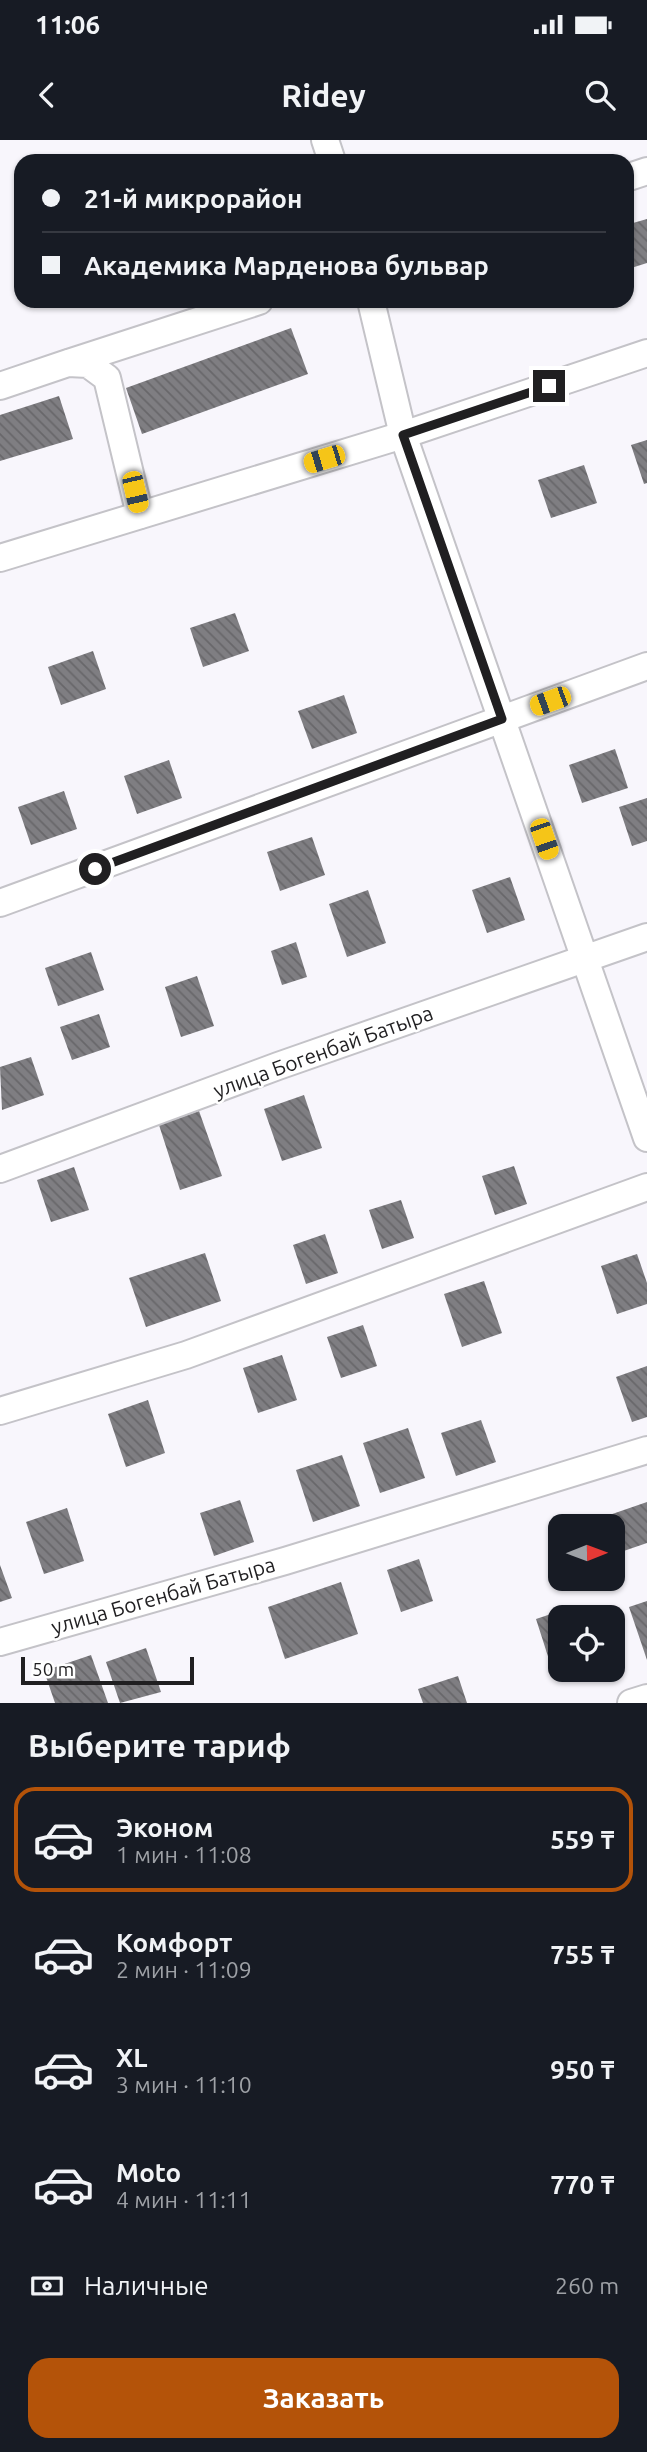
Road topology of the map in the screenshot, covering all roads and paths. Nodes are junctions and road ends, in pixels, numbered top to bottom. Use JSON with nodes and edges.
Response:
{"nodes":[{"id":1,"x":237,"y":308,"type":"edge"},
{"id":2,"x":373,"y":308,"type":"edge"},
{"id":3,"x":647,"y":354,"type":"edge"},
{"id":4,"x":68,"y":363,"type":"junction"},
{"id":5,"x":0,"y":386,"type":"edge"},
{"id":6,"x":403,"y":435,"type":"junction"},
{"id":7,"x":140,"y":515,"type":"junction"},
{"id":8,"x":0,"y":558,"type":"edge"},
{"id":9,"x":647,"y":666,"type":"edge"},
{"id":10,"x":502,"y":719,"type":"junction"},
{"id":11,"x":0,"y":903,"type":"edge"},
{"id":12,"x":647,"y":937,"type":"edge"},
{"id":13,"x":586,"y":958,"type":"junction"},
{"id":14,"x":647,"y":1138,"type":"edge"},
{"id":15,"x":0,"y":1169,"type":"edge"},
{"id":16,"x":647,"y":1187,"type":"edge"},
{"id":17,"x":0,"y":1411,"type":"edge"},
{"id":18,"x":647,"y":1450,"type":"edge"},
{"id":19,"x":0,"y":1642,"type":"edge"},
{"id":20,"x":647,"y":1698,"type":"edge"},
{"id":21,"x":631,"y":1703,"type":"edge"}],
"edges":[{"from":1,"to":4,"type":"street"},
{"from":2,"to":6,"type":"street"},
{"from":3,"to":6,"type":"street"},
{"from":4,"to":5,"type":"street"},
{"from":4,"to":7,"type":"street"},
{"from":6,"to":7,"type":"street"},
{"from":6,"to":10,"type":"street"},
{"from":7,"to":8,"type":"street"},
{"from":9,"to":10,"type":"street"},
{"from":10,"to":11,"type":"street"},
{"from":10,"to":13,"type":"street"},
{"from":12,"to":13,"type":"street","name":"улица Богенбай Батыра"},
{"from":13,"to":14,"type":"street"},
{"from":13,"to":15,"type":"street","name":"улица Богенбай Батыра"},
{"from":16,"to":17,"type":"street"},
{"from":18,"to":19,"type":"street","name":"улица Богенбай Батыра"},
{"from":20,"to":21,"type":"street"}]}
